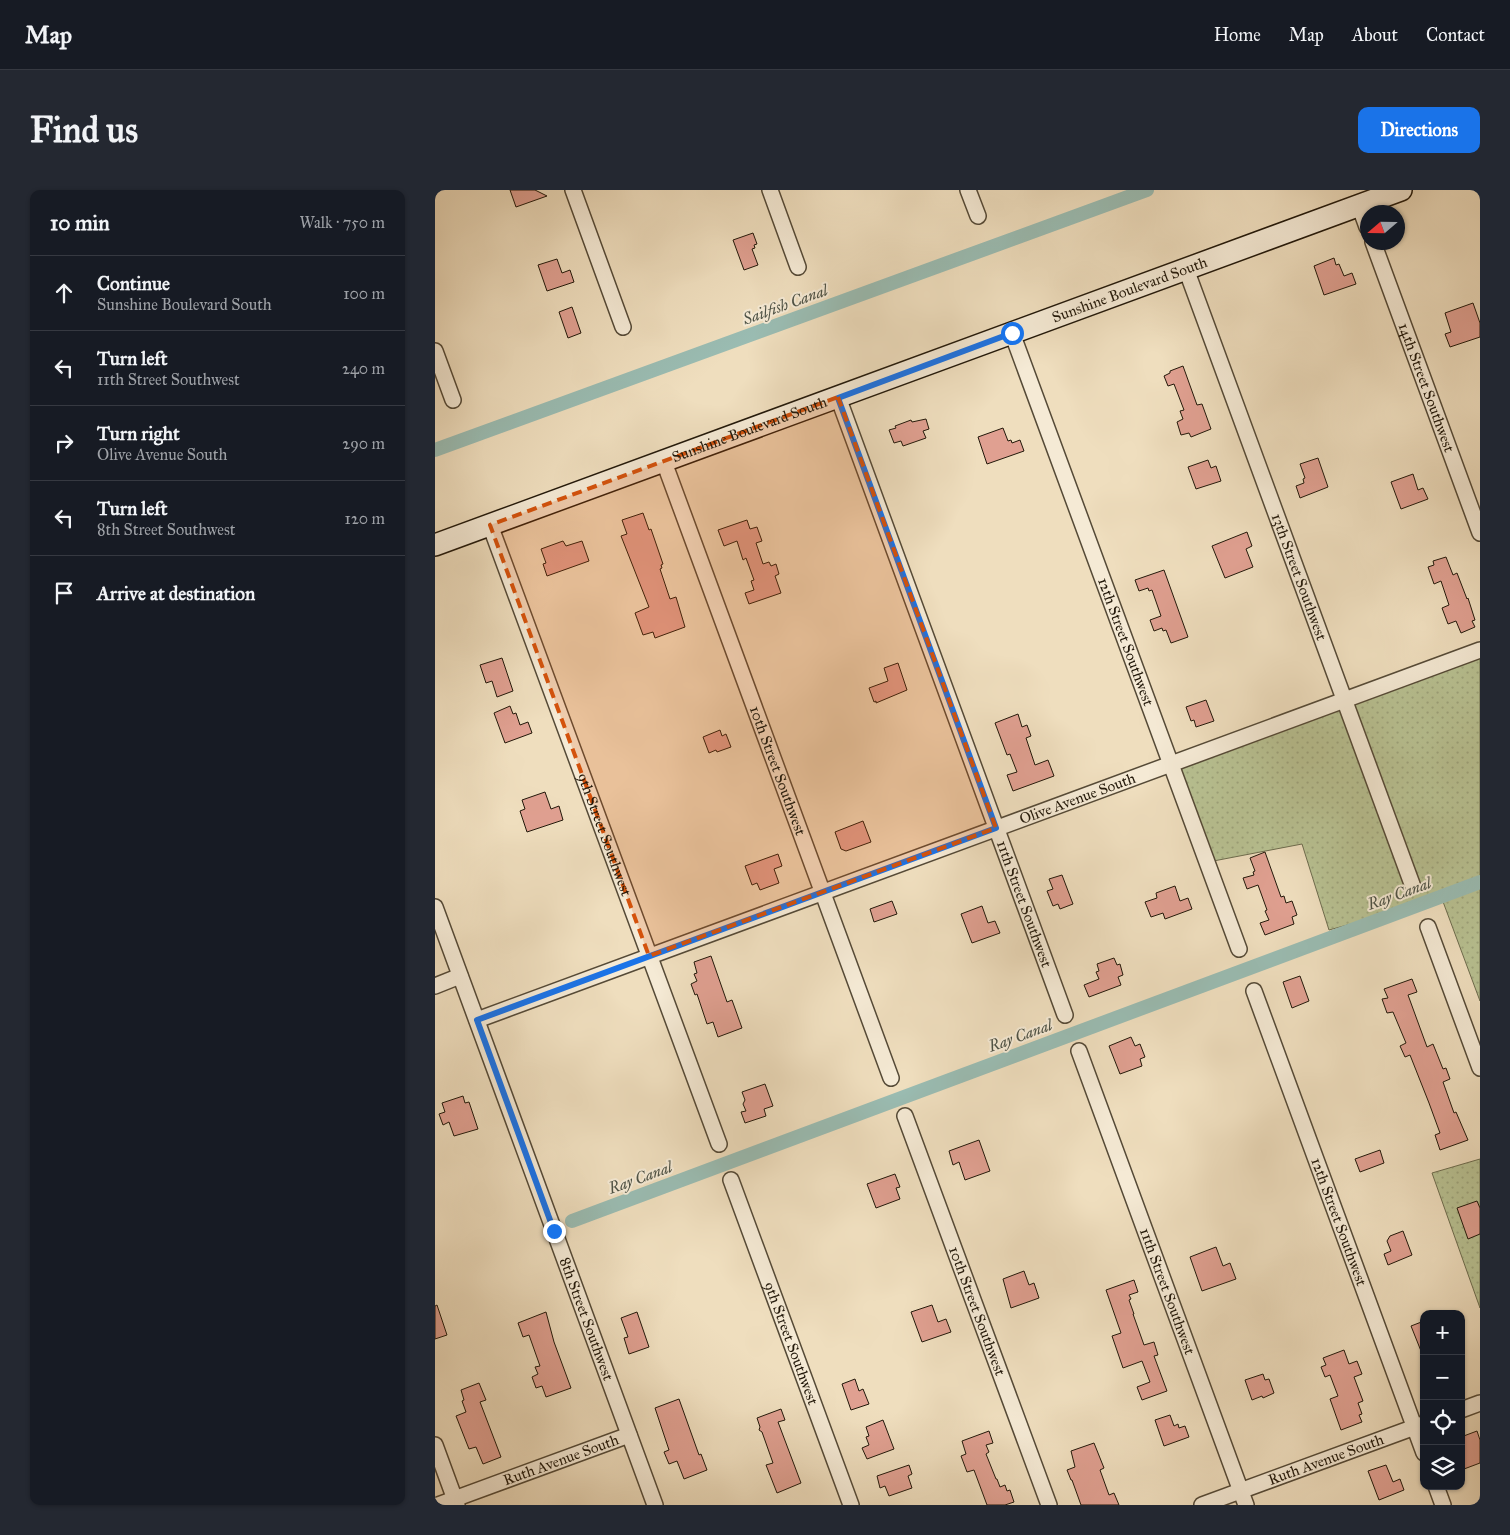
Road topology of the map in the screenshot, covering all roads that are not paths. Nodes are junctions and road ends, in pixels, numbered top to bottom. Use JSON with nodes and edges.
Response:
{"nodes":[{"id":1,"x":573,"y":190,"type":"edge"},
{"id":2,"x":770,"y":190,"type":"edge"},
{"id":3,"x":968,"y":190,"type":"edge"},
{"id":4,"x":1401,"y":190,"type":"edge"},
{"id":5,"x":1359,"y":205,"type":"joint"},
{"id":6,"x":978,"y":216,"type":"dead end"},
{"id":7,"x":1376,"y":250,"type":"edge"},
{"id":8,"x":798,"y":267,"type":"dead end"},
{"id":9,"x":1186,"y":269,"type":"junction"},
{"id":10,"x":623,"y":327,"type":"dead end"},
{"id":11,"x":1012,"y":333,"type":"junction"},
{"id":12,"x":435,"y":351,"type":"edge"},
{"id":13,"x":838,"y":398,"type":"junction"},
{"id":14,"x":453,"y":400,"type":"dead end"},
{"id":15,"x":664,"y":462,"type":"junction"},
{"id":16,"x":490,"y":525,"type":"junction"},
{"id":17,"x":1480,"y":533,"type":"edge"},
{"id":18,"x":435,"y":546,"type":"edge"},
{"id":19,"x":1480,"y":650,"type":"edge"},
{"id":20,"x":1344,"y":700,"type":"junction"},
{"id":21,"x":1171,"y":763,"type":"junction"},
{"id":22,"x":996,"y":828,"type":"junction"},
{"id":23,"x":1412,"y":884,"type":"dead end"},
{"id":24,"x":823,"y":892,"type":"junction"},
{"id":25,"x":435,"y":907,"type":"edge"},
{"id":26,"x":1427,"y":928,"type":"dead end"},
{"id":27,"x":1239,"y":949,"type":"dead end"},
{"id":28,"x":649,"y":956,"type":"junction"},
{"id":29,"x":460,"y":976,"type":"junction"},
{"id":30,"x":435,"y":986,"type":"edge"},
{"id":31,"x":1254,"y":991,"type":"dead end"},
{"id":32,"x":1065,"y":1015,"type":"dead end"},
{"id":33,"x":477,"y":1020,"type":"junction"},
{"id":34,"x":1079,"y":1051,"type":"dead end"},
{"id":35,"x":1480,"y":1068,"type":"edge"},
{"id":36,"x":891,"y":1078,"type":"dead end"},
{"id":37,"x":905,"y":1116,"type":"dead end"},
{"id":38,"x":719,"y":1144,"type":"dead end"},
{"id":39,"x":731,"y":1180,"type":"dead end"},
{"id":40,"x":1480,"y":1403,"type":"edge"},
{"id":41,"x":1465,"y":1409,"type":"edge"},
{"id":42,"x":1419,"y":1425,"type":"edge"},
{"id":43,"x":629,"y":1435,"type":"junction"},
{"id":44,"x":435,"y":1445,"type":"edge"},
{"id":45,"x":1423,"y":1445,"type":"edge"},
{"id":46,"x":1437,"y":1490,"type":"edge"},
{"id":47,"x":1243,"y":1498,"type":"edge"},
{"id":48,"x":456,"y":1502,"type":"edge"},
{"id":49,"x":437,"y":1505,"type":"edge"},
{"id":50,"x":655,"y":1505,"type":"edge"},
{"id":51,"x":851,"y":1505,"type":"edge"},
{"id":52,"x":1049,"y":1505,"type":"edge"},
{"id":53,"x":1202,"y":1505,"type":"edge"},
{"id":54,"x":1443,"y":1505,"type":"edge"}],
"edges":[{"from":1,"to":10,"type":"street"},
{"from":2,"to":8,"type":"street"},
{"from":3,"to":6,"type":"street"},
{"from":4,"to":5,"type":"street","name":"Sunshine Boulevard South"},
{"from":5,"to":9,"type":"street","name":"Sunshine Boulevard South"},
{"from":7,"to":17,"type":"street","name":"14th Street Southwest"},
{"from":9,"to":11,"type":"street","name":"Sunshine Boulevard South"},
{"from":9,"to":20,"type":"street","name":"13th Street Southwest"},
{"from":11,"to":13,"type":"street","name":"Sunshine Boulevard South"},
{"from":11,"to":21,"type":"street","name":"12th Street Southwest"},
{"from":12,"to":14,"type":"street"},
{"from":13,"to":15,"type":"street","name":"Sunshine Boulevard South"},
{"from":13,"to":22,"type":"street","name":"11th Street Southwest"},
{"from":15,"to":16,"type":"street","name":"Sunshine Boulevard South"},
{"from":15,"to":24,"type":"street","name":"10th Street Southwest"},
{"from":16,"to":18,"type":"street","name":"Sunshine Boulevard South"},
{"from":16,"to":28,"type":"street","name":"9th Street Southwest"},
{"from":19,"to":20,"type":"street","name":"Olive Avenue South"},
{"from":20,"to":21,"type":"street","name":"Olive Avenue South"},
{"from":20,"to":23,"type":"street","name":"13th Street Southwest"},
{"from":21,"to":22,"type":"street","name":"Olive Avenue South"},
{"from":21,"to":27,"type":"street","name":"12th Street Southwest"},
{"from":22,"to":24,"type":"street","name":"Olive Avenue South"},
{"from":22,"to":32,"type":"street","name":"11th Street Southwest"},
{"from":24,"to":28,"type":"street","name":"Olive Avenue South"},
{"from":24,"to":36,"type":"street","name":"10th Street Southwest"},
{"from":25,"to":29,"type":"street","name":"8th Street Southwest"},
{"from":26,"to":35,"type":"street"},
{"from":28,"to":33,"type":"street","name":"Olive Avenue South"},
{"from":28,"to":38,"type":"street","name":"9th Street Southwest"},
{"from":29,"to":30,"type":"street"},
{"from":29,"to":33,"type":"street","name":"8th Street Southwest"},
{"from":31,"to":42,"type":"street","name":"12th Street Southwest"},
{"from":33,"to":43,"type":"street","name":"8th Street Southwest"},
{"from":34,"to":47,"type":"street","name":"11th Street Southwest"},
{"from":37,"to":52,"type":"street","name":"10th Street Southwest"},
{"from":39,"to":51,"type":"street","name":"9th Street Southwest"},
{"from":40,"to":41,"type":"street"},
{"from":42,"to":45,"type":"street","name":"12th Street Southwest"},
{"from":42,"to":47,"type":"street","name":"Ruth Avenue South"},
{"from":43,"to":48,"type":"street","name":"Ruth Avenue South"},
{"from":43,"to":50,"type":"street","name":"8th Street Southwest"},
{"from":44,"to":48,"type":"street"},
{"from":46,"to":54,"type":"street"},
{"from":47,"to":53,"type":"street","name":"Ruth Avenue South"},
{"from":48,"to":49,"type":"street","name":"Ruth Avenue South"}]}
